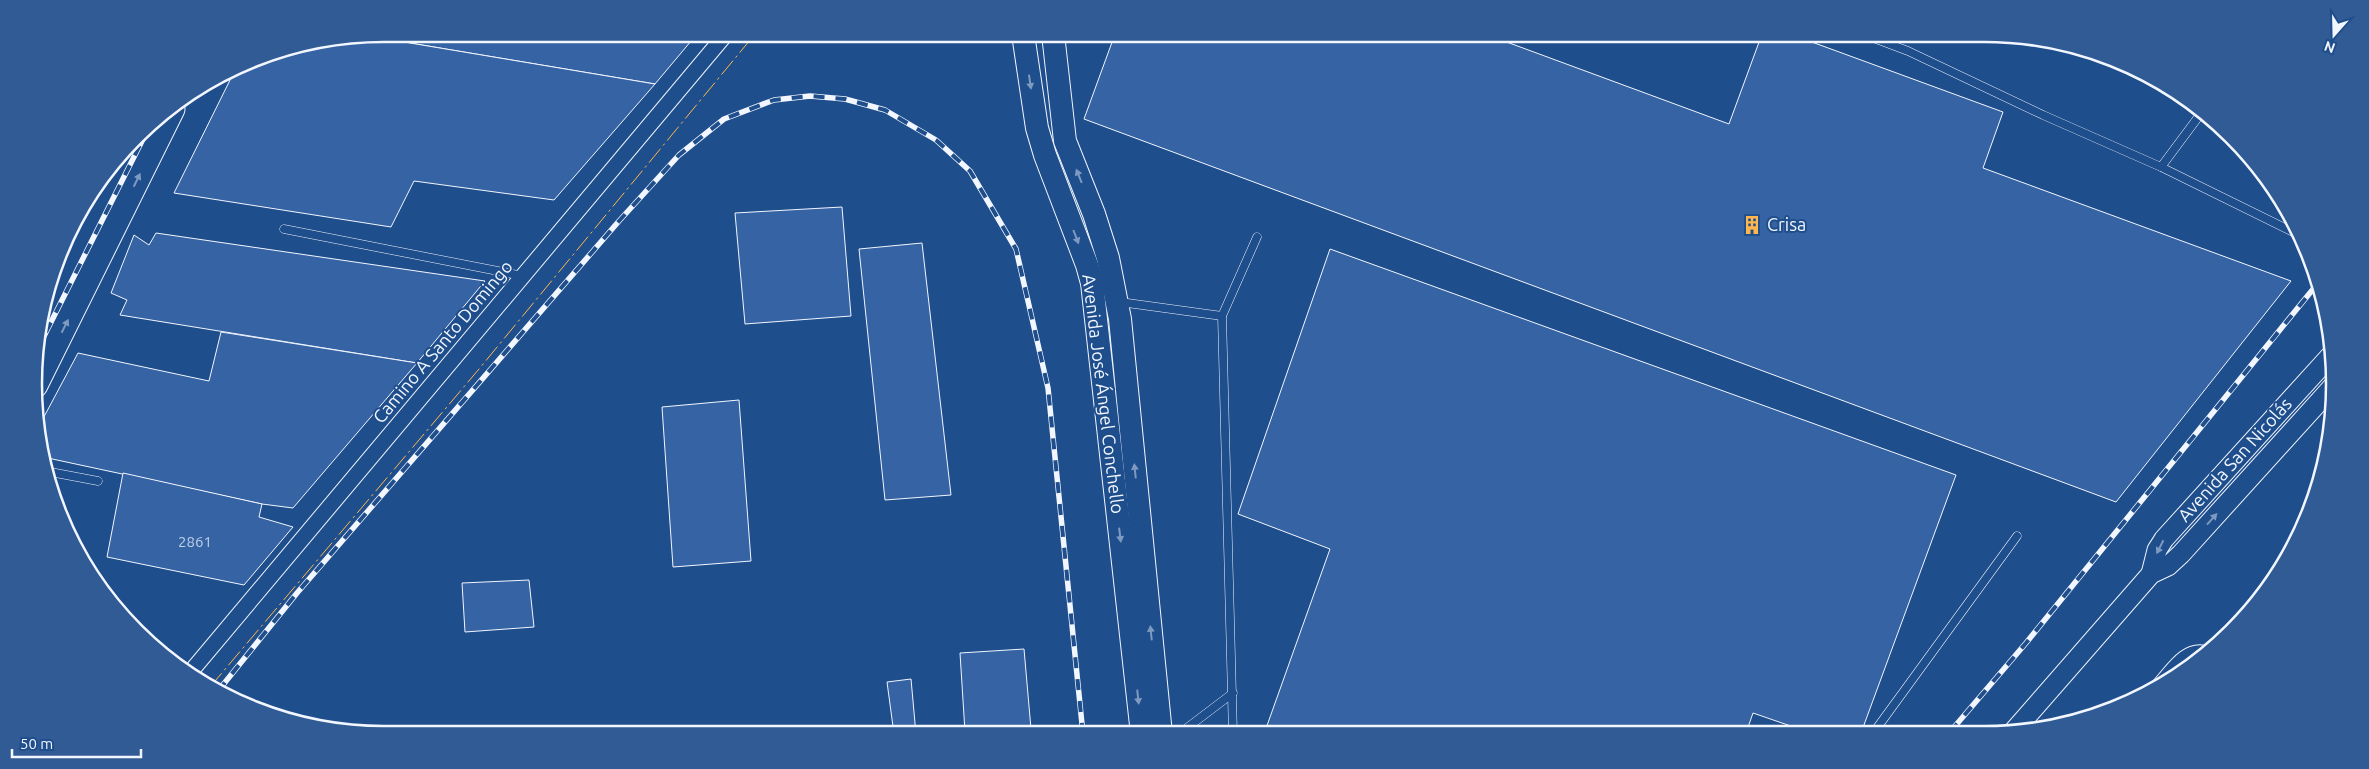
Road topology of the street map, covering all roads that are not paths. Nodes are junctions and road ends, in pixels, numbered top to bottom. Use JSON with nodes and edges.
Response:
{"nodes":[{"id":1,"x":719,"y":42,"type":"edge"},
{"id":2,"x":1024,"y":42,"type":"edge"},
{"id":3,"x":1054,"y":42,"type":"edge"},
{"id":4,"x":1885,"y":42,"type":"edge"},
{"id":5,"x":2198,"y":117,"type":"edge"},
{"id":6,"x":166,"y":121,"type":"edge"},
{"id":7,"x":2161,"y":167,"type":"junction"},
{"id":8,"x":284,"y":229,"type":"dead end"},
{"id":9,"x":2290,"y":230,"type":"edge"},
{"id":10,"x":1257,"y":237,"type":"dead end"},
{"id":11,"x":523,"y":276,"type":"junction"},
{"id":12,"x":1117,"y":301,"type":"junction"},
{"id":13,"x":1222,"y":316,"type":"junction"},
{"id":14,"x":2326,"y":361,"type":"edge"},
{"id":15,"x":43,"y":370,"type":"edge"},
{"id":16,"x":2326,"y":394,"type":"edge"},
{"id":17,"x":2288,"y":403,"type":"junction"},
{"id":18,"x":2304,"y":418,"type":"junction"},
{"id":19,"x":54,"y":473,"type":"edge"},
{"id":20,"x":98,"y":481,"type":"dead end"},
{"id":21,"x":2017,"y":536,"type":"dead end"},
{"id":22,"x":2151,"y":574,"type":"junction"},
{"id":23,"x":2198,"y":652,"type":"edge"},
{"id":24,"x":193,"y":669,"type":"edge"},
{"id":25,"x":2175,"y":669,"type":"edge"},
{"id":26,"x":1233,"y":692,"type":"junction"},
{"id":27,"x":2019,"y":725,"type":"edge"},
{"id":28,"x":1141,"y":726,"type":"edge"},
{"id":29,"x":1160,"y":726,"type":"edge"},
{"id":30,"x":1189,"y":726,"type":"edge"},
{"id":31,"x":1233,"y":726,"type":"edge"},
{"id":32,"x":1878,"y":726,"type":"edge"}],
"edges":[{"from":1,"to":11,"type":"street","name":"Camino A Santo Domingo"},
{"from":2,"to":28,"type":"main road","name":"Avenida José Ángel Conchello","one_way":true},
{"from":12,"to":3,"type":"main road","name":"Avenida José Ángel Conchello","one_way":true},
{"from":4,"to":7,"type":"lane"},
{"from":5,"to":7,"type":"lane"},
{"from":15,"to":6,"type":"main road","one_way":true},
{"from":7,"to":9,"type":"lane"},
{"from":8,"to":11,"type":"lane"},
{"from":10,"to":13,"type":"lane"},
{"from":11,"to":24,"type":"street","name":"Camino A Santo Domingo"},
{"from":12,"to":13,"type":"lane"},
{"from":29,"to":12,"type":"main road","name":"Avenida José Ángel Conchello","one_way":true},
{"from":13,"to":26,"type":"lane"},
{"from":14,"to":17,"type":"street","name":"Avenida San Nicolás"},
{"from":16,"to":18,"type":"street","name":"Avenida San Nicolás"},
{"from":17,"to":18,"type":"street"},
{"from":17,"to":22,"type":"street","name":"Avenida San Nicolás","one_way":true},
{"from":22,"to":18,"type":"street","name":"Avenida San Nicolás","one_way":true},
{"from":19,"to":20,"type":"lane"},
{"from":21,"to":32,"type":"lane"},
{"from":22,"to":27,"type":"street","name":"Avenida San Nicolás"},
{"from":23,"to":25,"type":"street"},
{"from":26,"to":30,"type":"lane"},
{"from":26,"to":31,"type":"lane"}]}
